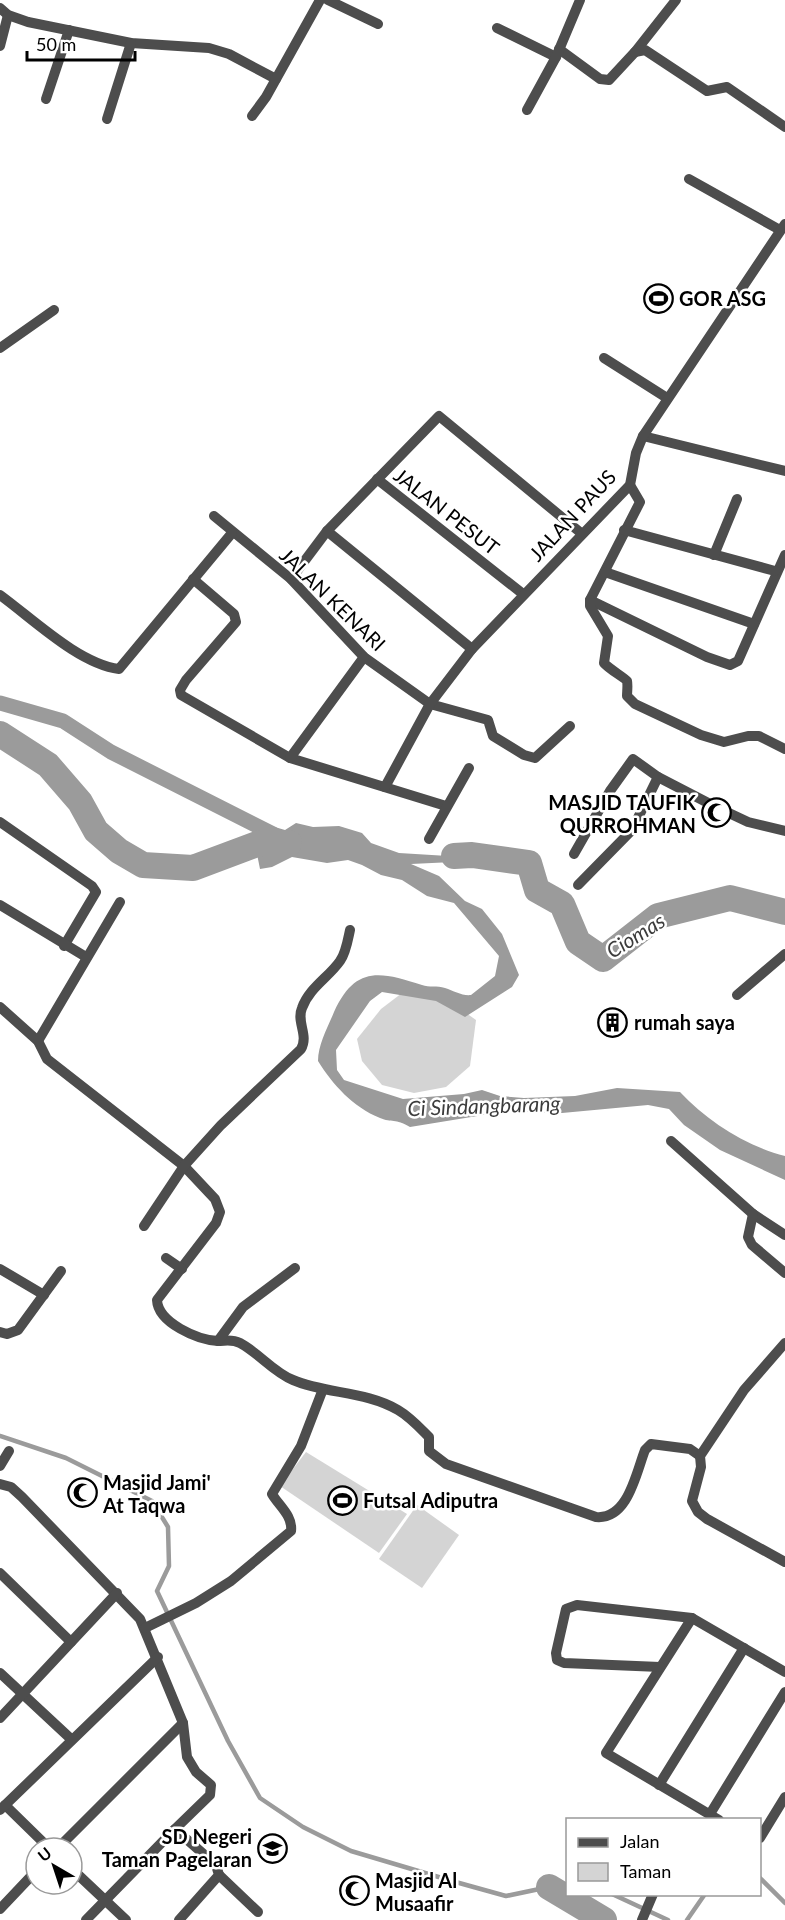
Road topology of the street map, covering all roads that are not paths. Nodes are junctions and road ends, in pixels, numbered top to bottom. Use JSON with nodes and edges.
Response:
{"nodes":[{"id":1,"x":320,"y":0,"type":"edge"},
{"id":2,"x":328,"y":0,"type":"edge"},
{"id":3,"x":580,"y":0,"type":"edge"},
{"id":4,"x":676,"y":0,"type":"edge"},
{"id":5,"x":4,"y":12,"type":"edge"},
{"id":6,"x":378,"y":24,"type":"dead end"},
{"id":7,"x":497,"y":28,"type":"dead end"},
{"id":8,"x":69,"y":30,"type":"junction"},
{"id":9,"x":131,"y":43,"type":"junction"},
{"id":10,"x":0,"y":46,"type":"edge"},
{"id":11,"x":635,"y":52,"type":"junction"},
{"id":12,"x":557,"y":53,"type":"junction"},
{"id":13,"x":276,"y":79,"type":"junction"},
{"id":14,"x":46,"y":99,"type":"dead end"},
{"id":15,"x":527,"y":110,"type":"dead end"},
{"id":16,"x":252,"y":116,"type":"dead end"},
{"id":17,"x":107,"y":119,"type":"dead end"},
{"id":18,"x":785,"y":127,"type":"edge"},
{"id":19,"x":689,"y":179,"type":"dead end"},
{"id":20,"x":782,"y":227,"type":"edge"},
{"id":21,"x":54,"y":310,"type":"dead end"},
{"id":22,"x":0,"y":348,"type":"edge"},
{"id":23,"x":604,"y":358,"type":"dead end"},
{"id":24,"x":667,"y":398,"type":"junction"},
{"id":25,"x":643,"y":436,"type":"junction"},
{"id":26,"x":785,"y":471,"type":"edge"},
{"id":27,"x":377,"y":479,"type":"junction"},
{"id":28,"x":630,"y":485,"type":"junction"},
{"id":29,"x":736,"y":499,"type":"dead end"},
{"id":30,"x":214,"y":516,"type":"dead end"},
{"id":31,"x":624,"y":530,"type":"junction"},
{"id":32,"x":327,"y":531,"type":"junction"},
{"id":33,"x":232,"y":533,"type":"junction"},
{"id":34,"x":581,"y":533,"type":"junction"},
{"id":35,"x":714,"y":555,"type":"junction"},
{"id":36,"x":785,"y":555,"type":"edge"},
{"id":37,"x":776,"y":571,"type":"junction"},
{"id":38,"x":605,"y":572,"type":"junction"},
{"id":39,"x":193,"y":579,"type":"junction"},
{"id":40,"x":291,"y":579,"type":"junction"},
{"id":41,"x":523,"y":594,"type":"junction"},
{"id":42,"x":0,"y":595,"type":"edge"},
{"id":43,"x":590,"y":600,"type":"junction"},
{"id":44,"x":754,"y":624,"type":"junction"},
{"id":45,"x":472,"y":649,"type":"junction"},
{"id":46,"x":364,"y":657,"type":"junction"},
{"id":47,"x":430,"y":704,"type":"junction"},
{"id":48,"x":570,"y":726,"type":"dead end"},
{"id":49,"x":785,"y":749,"type":"edge"},
{"id":50,"x":290,"y":758,"type":"junction"},
{"id":51,"x":469,"y":768,"type":"dead end"},
{"id":52,"x":658,"y":777,"type":"junction"},
{"id":53,"x":385,"y":787,"type":"junction"},
{"id":54,"x":446,"y":806,"type":"junction"},
{"id":55,"x":0,"y":822,"type":"edge"},
{"id":56,"x":785,"y":831,"type":"edge"},
{"id":57,"x":429,"y":839,"type":"dead end"},
{"id":58,"x":574,"y":854,"type":"dead end"},
{"id":59,"x":578,"y":885,"type":"dead end"},
{"id":60,"x":120,"y":902,"type":"dead end"},
{"id":61,"x":0,"y":905,"type":"edge"},
{"id":62,"x":350,"y":930,"type":"dead end"},
{"id":63,"x":64,"y":946,"type":"junction"},
{"id":64,"x":785,"y":954,"type":"edge"},
{"id":65,"x":86,"y":957,"type":"junction"},
{"id":66,"x":737,"y":995,"type":"dead end"},
{"id":67,"x":0,"y":1007,"type":"edge"},
{"id":68,"x":38,"y":1041,"type":"junction"},
{"id":69,"x":671,"y":1141,"type":"dead end"},
{"id":70,"x":184,"y":1166,"type":"junction"},
{"id":71,"x":753,"y":1214,"type":"junction"},
{"id":72,"x":144,"y":1226,"type":"dead end"},
{"id":73,"x":785,"y":1235,"type":"edge"},
{"id":74,"x":166,"y":1258,"type":"dead end"},
{"id":75,"x":295,"y":1268,"type":"dead end"},
{"id":76,"x":0,"y":1269,"type":"edge"},
{"id":77,"x":182,"y":1269,"type":"junction"},
{"id":78,"x":61,"y":1271,"type":"dead end"},
{"id":79,"x":785,"y":1273,"type":"edge"},
{"id":80,"x":44,"y":1294,"type":"junction"},
{"id":81,"x":0,"y":1332,"type":"edge"},
{"id":82,"x":218,"y":1341,"type":"junction"},
{"id":83,"x":785,"y":1343,"type":"edge"},
{"id":84,"x":323,"y":1389,"type":"junction"},
{"id":85,"x":9,"y":1450,"type":"dead end"},
{"id":86,"x":700,"y":1456,"type":"junction"},
{"id":87,"x":0,"y":1466,"type":"edge"},
{"id":88,"x":0,"y":1484,"type":"edge"},
{"id":89,"x":785,"y":1562,"type":"edge"},
{"id":90,"x":0,"y":1573,"type":"edge"},
{"id":91,"x":117,"y":1593,"type":"junction"},
{"id":92,"x":692,"y":1618,"type":"junction"},
{"id":93,"x":145,"y":1628,"type":"junction"},
{"id":94,"x":71,"y":1642,"type":"junction"},
{"id":95,"x":744,"y":1648,"type":"junction"},
{"id":96,"x":158,"y":1657,"type":"junction"},
{"id":97,"x":660,"y":1667,"type":"junction"},
{"id":98,"x":785,"y":1672,"type":"edge"},
{"id":99,"x":0,"y":1673,"type":"edge"},
{"id":100,"x":785,"y":1692,"type":"edge"},
{"id":101,"x":22,"y":1694,"type":"junction"},
{"id":102,"x":0,"y":1718,"type":"edge"},
{"id":103,"x":183,"y":1723,"type":"junction"},
{"id":104,"x":71,"y":1739,"type":"junction"},
{"id":105,"x":659,"y":1785,"type":"junction"},
{"id":106,"x":785,"y":1797,"type":"edge"},
{"id":107,"x":2,"y":1808,"type":"edge"},
{"id":108,"x":714,"y":1817,"type":"edge"},
{"id":109,"x":175,"y":1829,"type":"junction"},
{"id":110,"x":761,"y":1835,"type":"edge"},
{"id":111,"x":35,"y":1836,"type":"edge"},
{"id":112,"x":70,"y":1836,"type":"edge"},
{"id":113,"x":219,"y":1875,"type":"junction"},
{"id":114,"x":84,"y":1880,"type":"edge"},
{"id":115,"x":24,"y":1884,"type":"edge"},
{"id":116,"x":651,"y":1899,"type":"edge"},
{"id":117,"x":105,"y":1900,"type":"junction"},
{"id":118,"x":0,"y":1909,"type":"edge"},
{"id":119,"x":258,"y":1912,"type":"dead end"},
{"id":120,"x":86,"y":1920,"type":"edge"},
{"id":121,"x":126,"y":1920,"type":"edge"},
{"id":122,"x":179,"y":1920,"type":"edge"},
{"id":123,"x":642,"y":1920,"type":"edge"}],
"edges":[{"from":1,"to":13,"type":"street"},
{"from":2,"to":6,"type":"street"},
{"from":3,"to":12,"type":"street"},
{"from":4,"to":11,"type":"street"},
{"from":5,"to":8,"type":"street"},
{"from":5,"to":10,"type":"street"},
{"from":7,"to":12,"type":"street"},
{"from":8,"to":9,"type":"street"},
{"from":8,"to":14,"type":"street"},
{"from":9,"to":13,"type":"street"},
{"from":9,"to":17,"type":"street"},
{"from":11,"to":12,"type":"street"},
{"from":11,"to":18,"type":"street"},
{"from":12,"to":15,"type":"street"},
{"from":13,"to":16,"type":"street"},
{"from":19,"to":20,"type":"street"},
{"from":20,"to":24,"type":"street","name":"JALAN PAUS"},
{"from":21,"to":22,"type":"street"},
{"from":23,"to":24,"type":"street"},
{"from":24,"to":25,"type":"street","name":"JALAN PAUS"},
{"from":25,"to":26,"type":"street"},
{"from":25,"to":28,"type":"street","name":"JALAN PAUS"},
{"from":27,"to":32,"type":"street"},
{"from":27,"to":34,"type":"street"},
{"from":27,"to":41,"type":"street","name":"JALAN PESUT"},
{"from":28,"to":31,"type":"street"},
{"from":28,"to":34,"type":"street","name":"JALAN PAUS"},
{"from":29,"to":35,"type":"street"},
{"from":30,"to":33,"type":"street","name":"JALAN KENARI"},
{"from":31,"to":35,"type":"street"},
{"from":31,"to":38,"type":"street"},
{"from":32,"to":40,"type":"street"},
{"from":32,"to":45,"type":"street"},
{"from":33,"to":39,"type":"street"},
{"from":33,"to":40,"type":"street","name":"JALAN KENARI"},
{"from":34,"to":41,"type":"street","name":"JALAN PAUS"},
{"from":35,"to":37,"type":"street"},
{"from":36,"to":37,"type":"street"},
{"from":37,"to":44,"type":"street"},
{"from":38,"to":43,"type":"street"},
{"from":38,"to":44,"type":"street"},
{"from":39,"to":42,"type":"street"},
{"from":39,"to":50,"type":"street"},
{"from":40,"to":46,"type":"street","name":"JALAN KENARI"},
{"from":41,"to":45,"type":"street","name":"JALAN PAUS"},
{"from":43,"to":44,"type":"street"},
{"from":43,"to":49,"type":"street"},
{"from":45,"to":47,"type":"street","name":"JALAN PAUS"},
{"from":46,"to":47,"type":"street","name":"JALAN KENARI"},
{"from":46,"to":50,"type":"street"},
{"from":47,"to":48,"type":"street"},
{"from":47,"to":53,"type":"street","name":"JALAN PAUS"},
{"from":50,"to":53,"type":"street"},
{"from":51,"to":54,"type":"street"},
{"from":52,"to":56,"type":"street"},
{"from":52,"to":58,"type":"street"},
{"from":52,"to":59,"type":"street"},
{"from":53,"to":54,"type":"street"},
{"from":54,"to":57,"type":"street"},
{"from":55,"to":63,"type":"street"},
{"from":60,"to":65,"type":"street"},
{"from":61,"to":63,"type":"street"},
{"from":62,"to":70,"type":"street"},
{"from":63,"to":65,"type":"street"},
{"from":64,"to":66,"type":"street"},
{"from":65,"to":68,"type":"street"},
{"from":67,"to":68,"type":"street"},
{"from":68,"to":70,"type":"street"},
{"from":69,"to":71,"type":"street"},
{"from":70,"to":72,"type":"street"},
{"from":70,"to":77,"type":"street"},
{"from":71,"to":73,"type":"street"},
{"from":71,"to":79,"type":"street"},
{"from":74,"to":77,"type":"street"},
{"from":75,"to":82,"type":"street"},
{"from":76,"to":80,"type":"street"},
{"from":77,"to":82,"type":"street"},
{"from":78,"to":80,"type":"street"},
{"from":80,"to":81,"type":"street"},
{"from":82,"to":84,"type":"street"},
{"from":83,"to":86,"type":"street"},
{"from":84,"to":86,"type":"street"},
{"from":84,"to":93,"type":"street"},
{"from":85,"to":87,"type":"street"},
{"from":86,"to":89,"type":"street"},
{"from":88,"to":91,"type":"street"},
{"from":90,"to":94,"type":"street"},
{"from":91,"to":93,"type":"street"},
{"from":91,"to":94,"type":"street"},
{"from":92,"to":95,"type":"street"},
{"from":92,"to":97,"type":"street"},
{"from":92,"to":97,"type":"street"},
{"from":93,"to":96,"type":"street"},
{"from":94,"to":101,"type":"street"},
{"from":95,"to":98,"type":"street"},
{"from":95,"to":105,"type":"street"},
{"from":96,"to":103,"type":"street"},
{"from":96,"to":104,"type":"street"},
{"from":97,"to":105,"type":"street"},
{"from":99,"to":101,"type":"street"},
{"from":100,"to":108,"type":"street"},
{"from":101,"to":102,"type":"street"},
{"from":101,"to":104,"type":"street"},
{"from":103,"to":109,"type":"street"},
{"from":103,"to":112,"type":"street"},
{"from":104,"to":107,"type":"street"},
{"from":105,"to":108,"type":"street"},
{"from":106,"to":110,"type":"street"},
{"from":107,"to":111,"type":"street"},
{"from":109,"to":113,"type":"street"},
{"from":109,"to":117,"type":"street"},
{"from":113,"to":119,"type":"street"},
{"from":113,"to":122,"type":"street"},
{"from":114,"to":117,"type":"street"},
{"from":115,"to":118,"type":"street"},
{"from":116,"to":123,"type":"street"},
{"from":117,"to":120,"type":"street"},
{"from":117,"to":121,"type":"street"}]}
